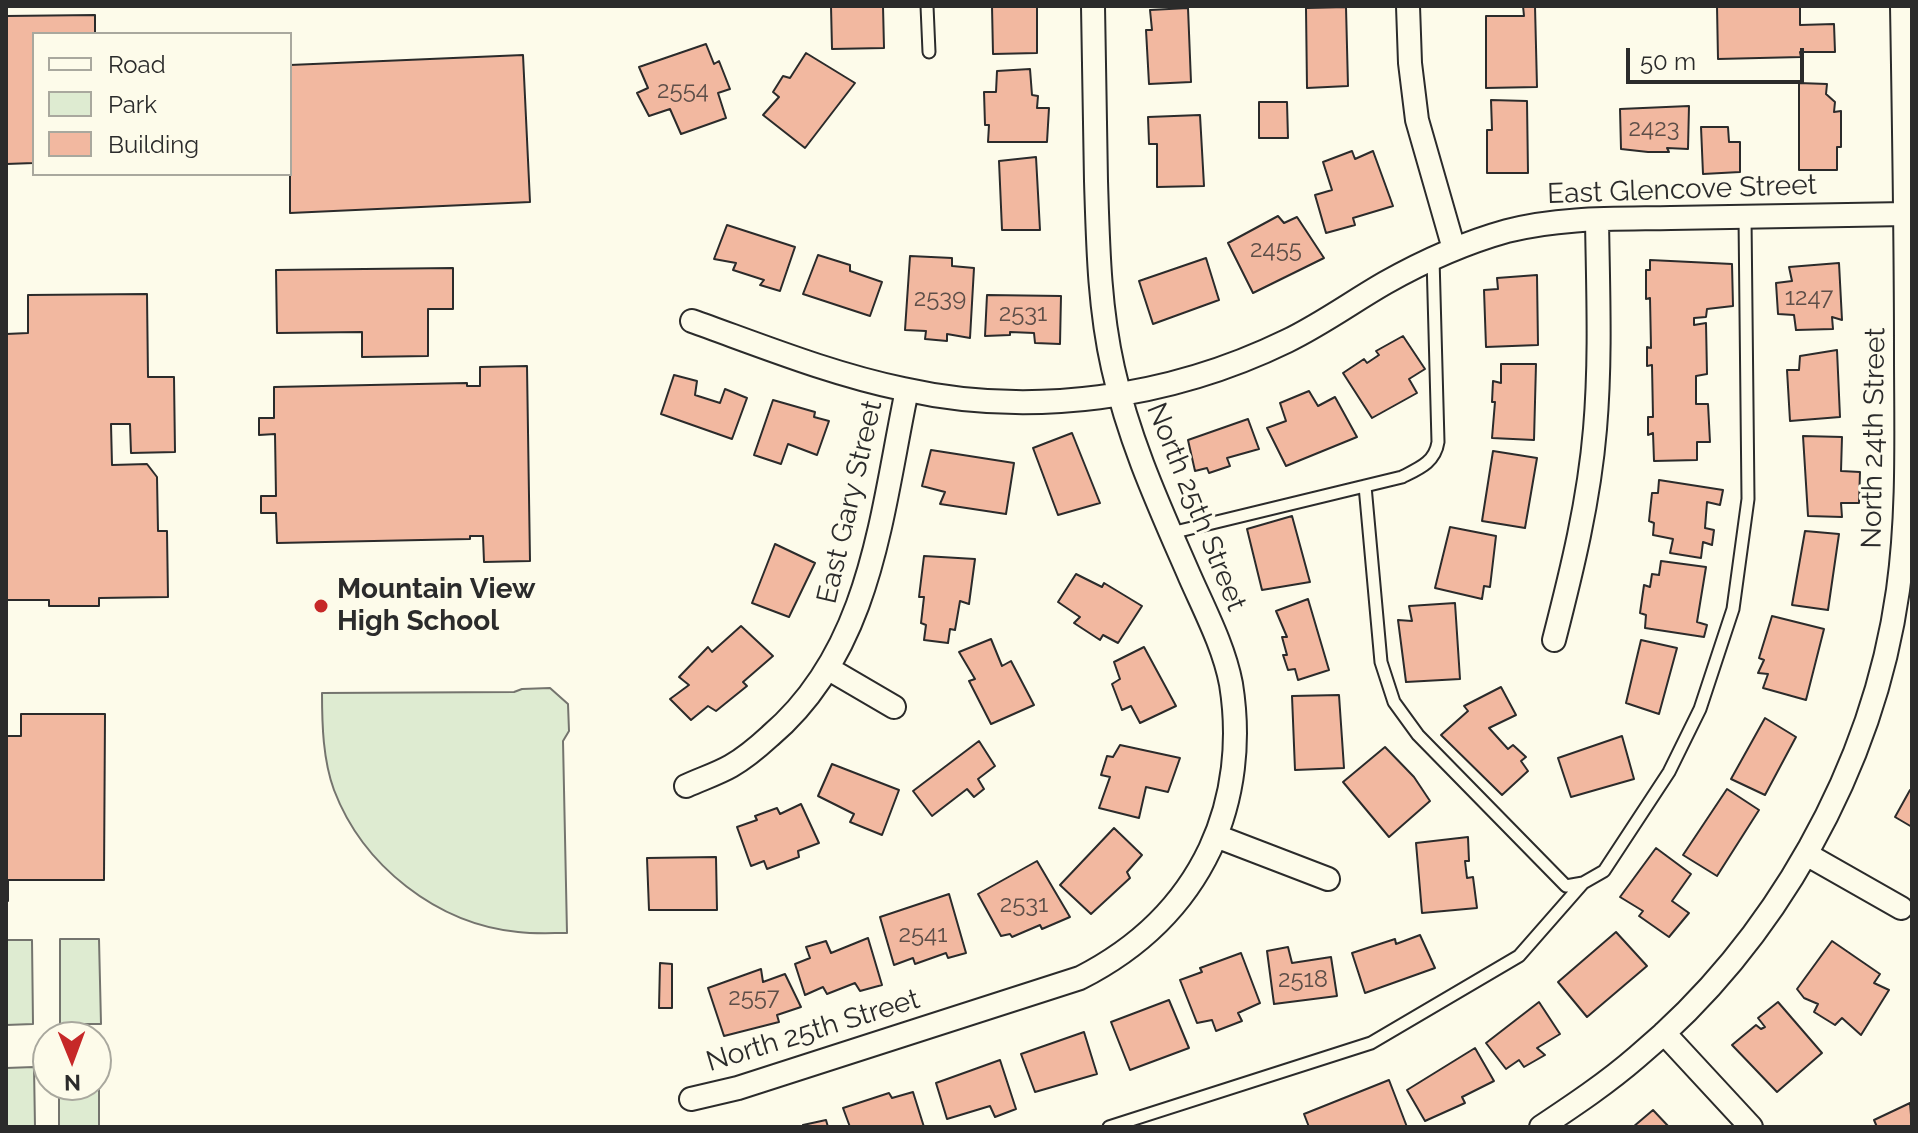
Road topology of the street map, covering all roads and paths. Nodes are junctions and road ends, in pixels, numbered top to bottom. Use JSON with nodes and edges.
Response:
{"nodes":[{"id":1,"x":927,"y":6,"type":"edge"},
{"id":2,"x":1093,"y":6,"type":"edge"},
{"id":3,"x":1408,"y":6,"type":"edge"},
{"id":4,"x":1902,"y":6,"type":"edge"},
{"id":5,"x":929,"y":52,"type":"dead end"},
{"id":6,"x":1906,"y":214,"type":"junction"},
{"id":7,"x":1745,"y":217,"type":"junction"},
{"id":8,"x":1597,"y":220,"type":"junction"},
{"id":9,"x":1444,"y":254,"type":"junction"},
{"id":10,"x":692,"y":321,"type":"dead end"},
{"id":11,"x":907,"y":390,"type":"junction"},
{"id":12,"x":1119,"y":394,"type":"junction"},
{"id":13,"x":1365,"y":486,"type":"junction"},
{"id":14,"x":1171,"y":533,"type":"junction"},
{"id":15,"x":1554,"y":640,"type":"dead end"},
{"id":16,"x":829,"y":669,"type":"junction"},
{"id":17,"x":894,"y":707,"type":"dead end"},
{"id":18,"x":686,"y":786,"type":"dead end"},
{"id":19,"x":1216,"y":836,"type":"junction"},
{"id":20,"x":1806,"y":854,"type":"junction"},
{"id":21,"x":1328,"y":879,"type":"dead end"},
{"id":22,"x":1583,"y":883,"type":"junction"},
{"id":23,"x":1901,"y":908,"type":"dead end"},
{"id":24,"x":1664,"y":1033,"type":"junction"},
{"id":25,"x":691,"y":1099,"type":"dead end"},
{"id":26,"x":1109,"y":1127,"type":"edge"},
{"id":27,"x":1541,"y":1127,"type":"edge"},
{"id":28,"x":1751,"y":1127,"type":"edge"}],
"edges":[{"from":1,"to":5,"type":"lane"},
{"from":2,"to":12,"type":"street","name":"North 25th Street"},
{"from":3,"to":9,"type":"street"},
{"from":4,"to":6,"type":"street","name":"North 24th Street"},
{"from":6,"to":7,"type":"street","name":"East Glencove Street"},
{"from":6,"to":20,"type":"street","name":"North 24th Street"},
{"from":7,"to":8,"type":"street","name":"East Glencove Street"},
{"from":7,"to":22,"type":"lane"},
{"from":8,"to":9,"type":"street","name":"East Glencove Street"},
{"from":8,"to":15,"type":"street"},
{"from":9,"to":12,"type":"street","name":"East Glencove Street"},
{"from":9,"to":13,"type":"lane"},
{"from":10,"to":11,"type":"street","name":"East Glencove Street"},
{"from":11,"to":12,"type":"street","name":"East Glencove Street"},
{"from":11,"to":16,"type":"street","name":"East Gary Street"},
{"from":12,"to":14,"type":"street","name":"North 25th Street"},
{"from":13,"to":14,"type":"lane"},
{"from":13,"to":22,"type":"lane"},
{"from":14,"to":19,"type":"street","name":"North 25th Street"},
{"from":16,"to":17,"type":"street"},
{"from":16,"to":18,"type":"street","name":"East Gary Street"},
{"from":19,"to":21,"type":"street"},
{"from":19,"to":25,"type":"street","name":"North 25th Street"},
{"from":20,"to":23,"type":"street"},
{"from":20,"to":24,"type":"street","name":"North 24th Street"},
{"from":22,"to":26,"type":"lane"},
{"from":24,"to":27,"type":"street","name":"North 24th Street"},
{"from":24,"to":28,"type":"street"}]}
